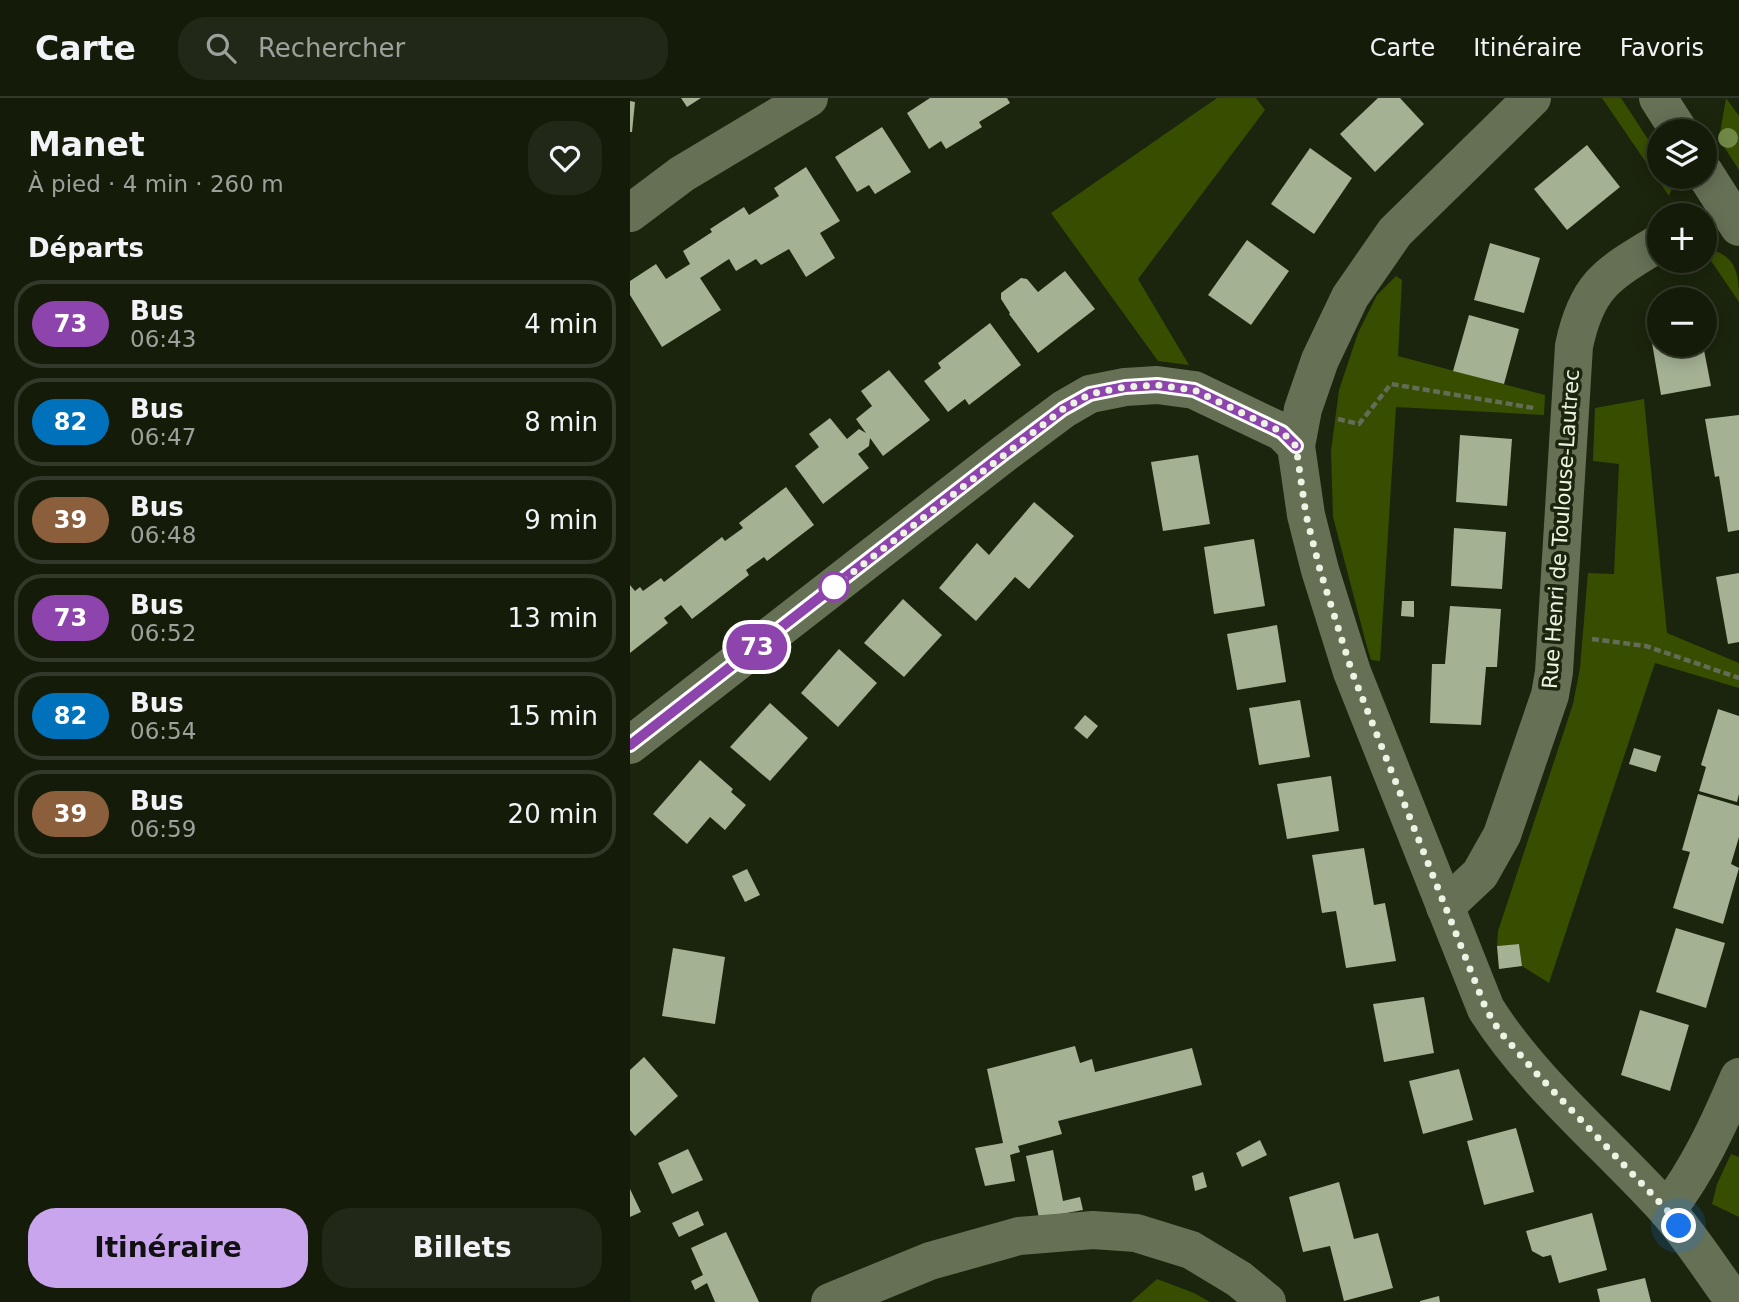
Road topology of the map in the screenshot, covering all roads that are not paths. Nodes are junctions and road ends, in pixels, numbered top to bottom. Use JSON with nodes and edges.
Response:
{"nodes":[{"id":1,"x":809,"y":98,"type":"edge"},
{"id":2,"x":1532,"y":98,"type":"edge"},
{"id":3,"x":1658,"y":98,"type":"edge"},
{"id":4,"x":1671,"y":119,"type":"edge"},
{"id":5,"x":630,"y":213,"type":"edge"},
{"id":6,"x":1647,"y":250,"type":"edge"},
{"id":7,"x":1296,"y":446,"type":"junction"},
{"id":8,"x":630,"y":745,"type":"edge"},
{"id":9,"x":1445,"y":908,"type":"junction"},
{"id":10,"x":1739,"y":1077,"type":"edge"},
{"id":11,"x":1667,"y":1210,"type":"junction"},
{"id":12,"x":830,"y":1302,"type":"edge"},
{"id":13,"x":1267,"y":1302,"type":"edge"},
{"id":14,"x":1735,"y":1302,"type":"edge"}],
"edges":[{"from":1,"to":5,"type":"street"},
{"from":2,"to":7,"type":"street"},
{"from":3,"to":4,"type":"street"},
{"from":6,"to":9,"type":"street","name":"Rue Henri de Toulouse-Lautrec"},
{"from":7,"to":8,"type":"street"},
{"from":7,"to":9,"type":"street"},
{"from":9,"to":11,"type":"street"},
{"from":10,"to":11,"type":"street"},
{"from":11,"to":14,"type":"street"},
{"from":12,"to":13,"type":"street"}]}
